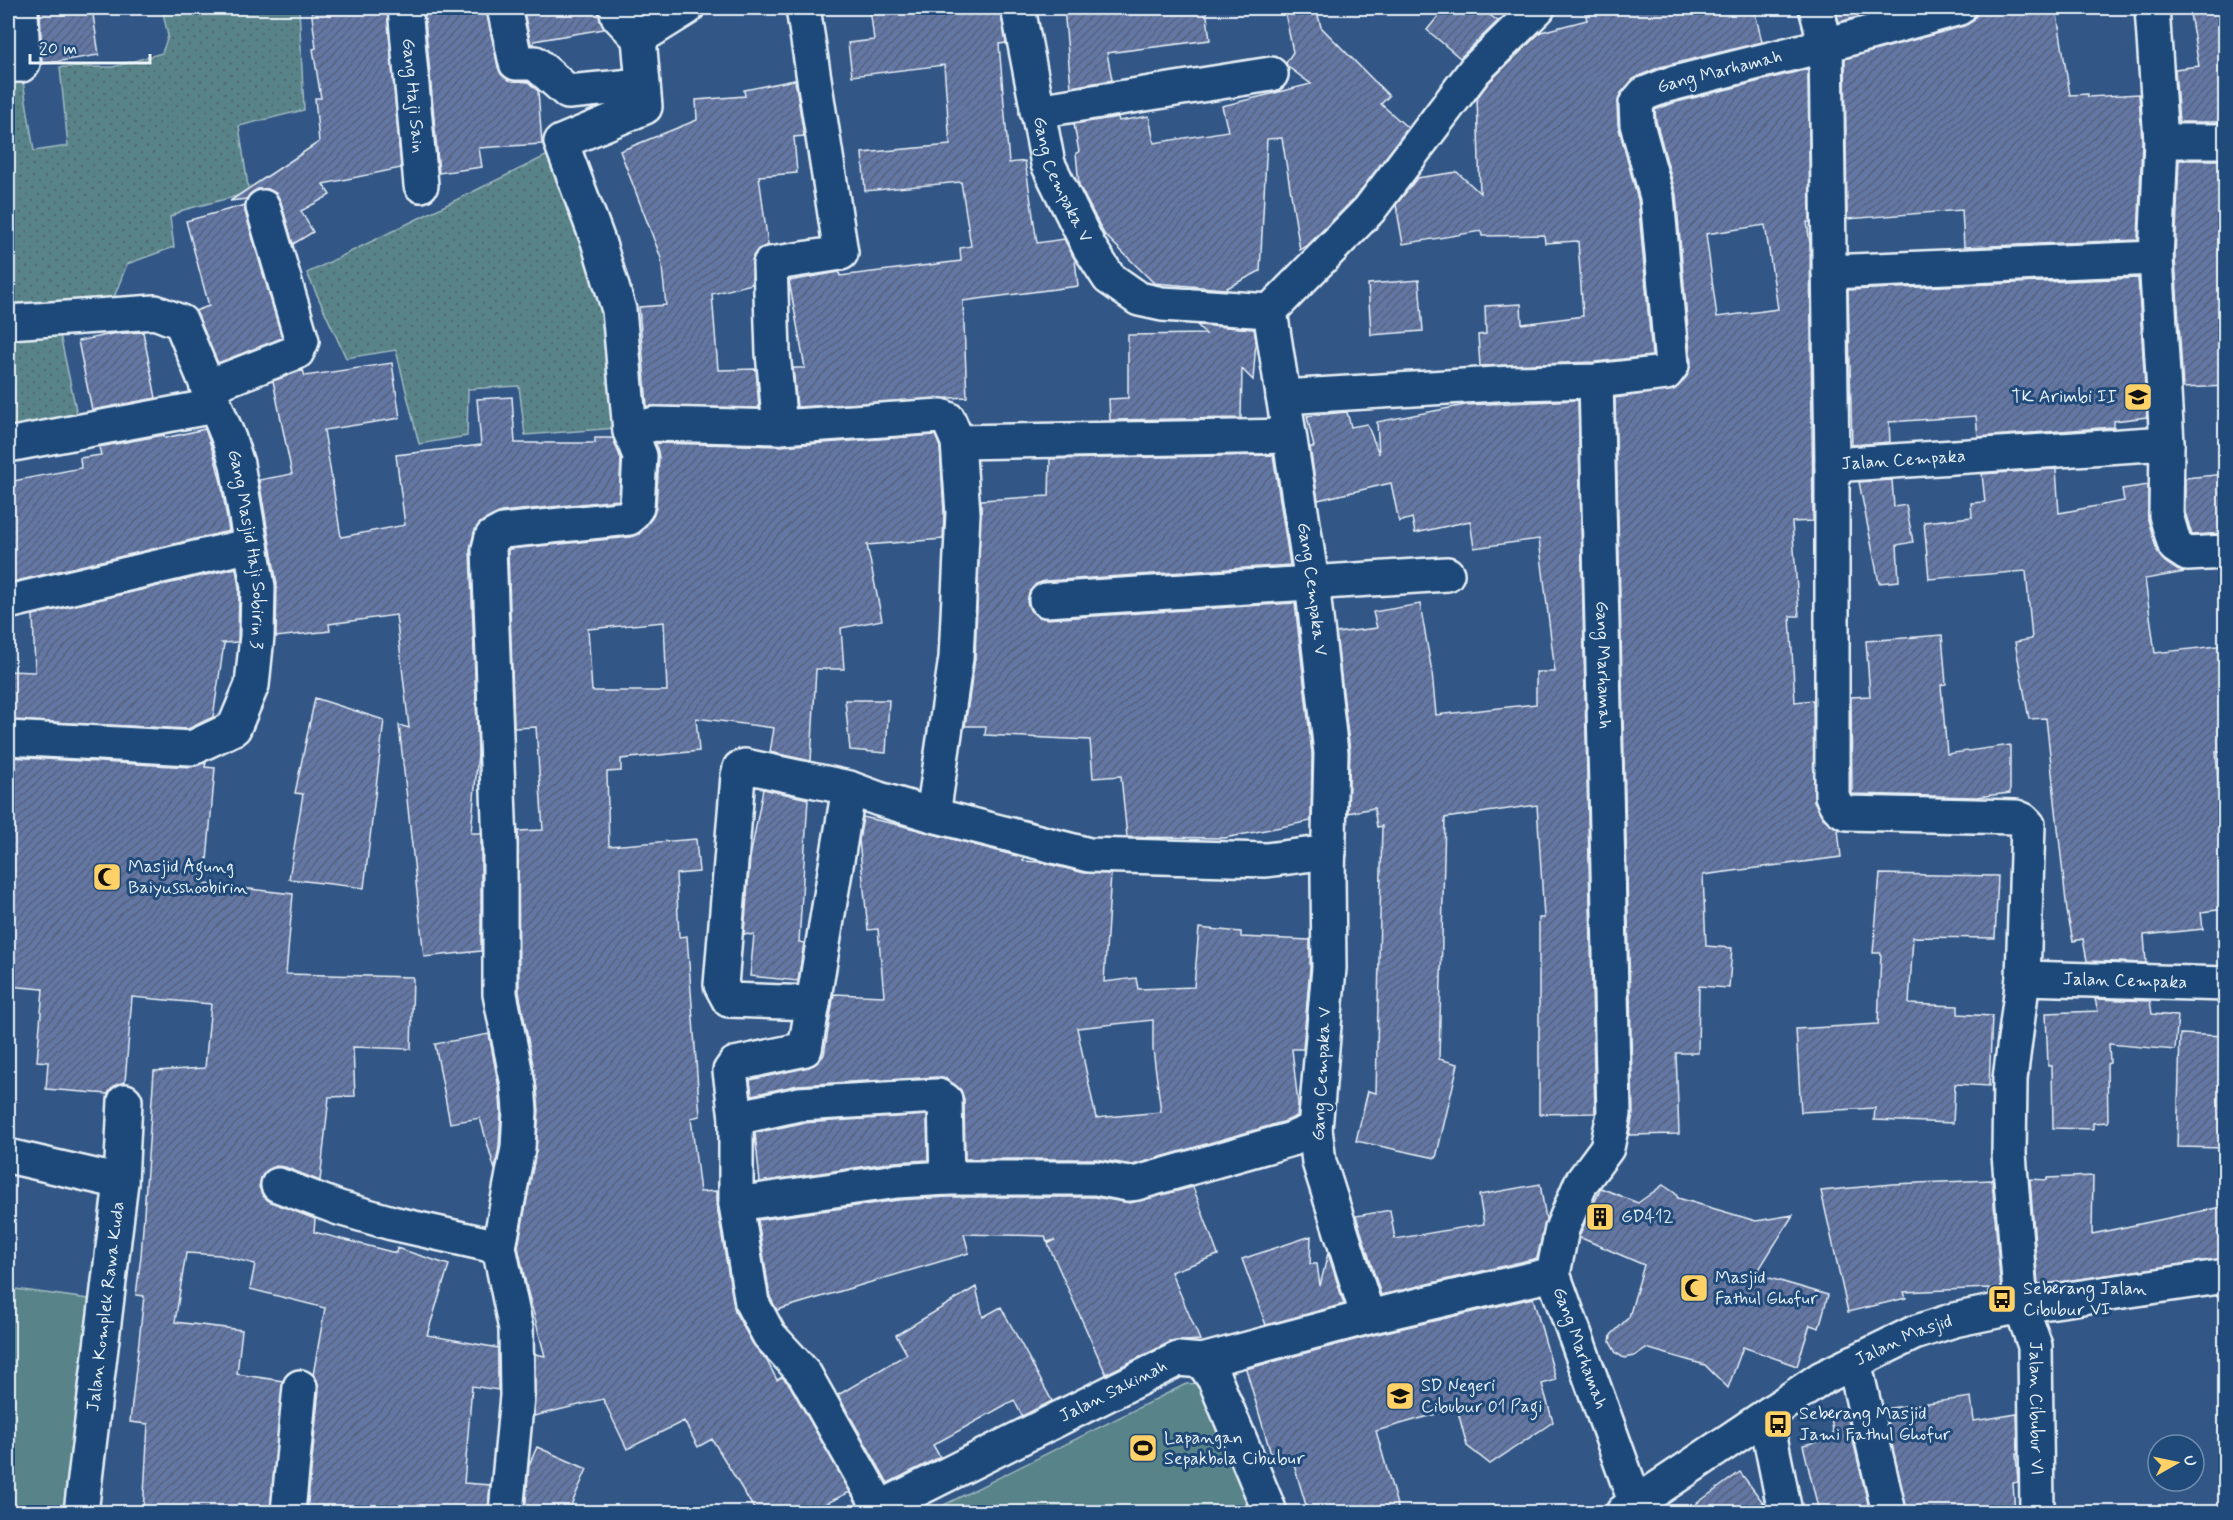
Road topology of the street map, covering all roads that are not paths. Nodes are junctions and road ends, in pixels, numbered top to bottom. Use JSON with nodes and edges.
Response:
{"nodes":[{"id":1,"x":20,"y":8,"type":"edge"},
{"id":2,"x":405,"y":8,"type":"edge"},
{"id":3,"x":504,"y":8,"type":"edge"},
{"id":4,"x":616,"y":8,"type":"edge"},
{"id":5,"x":687,"y":8,"type":"edge"},
{"id":6,"x":803,"y":8,"type":"edge"},
{"id":7,"x":1018,"y":8,"type":"edge"},
{"id":8,"x":1538,"y":8,"type":"edge"},
{"id":9,"x":1816,"y":8,"type":"edge"},
{"id":10,"x":1959,"y":8,"type":"edge"},
{"id":11,"x":2152,"y":8,"type":"edge"},
{"id":12,"x":639,"y":38,"type":"junction"},
{"id":13,"x":1826,"y":45,"type":"junction"},
{"id":14,"x":8,"y":65,"type":"edge"},
{"id":15,"x":1271,"y":74,"type":"dead end"},
{"id":16,"x":643,"y":85,"type":"junction"},
{"id":17,"x":1037,"y":111,"type":"junction"},
{"id":18,"x":2161,"y":141,"type":"junction"},
{"id":19,"x":2226,"y":141,"type":"edge"},
{"id":20,"x":421,"y":185,"type":"dead end"},
{"id":21,"x":263,"y":207,"type":"dead end"},
{"id":22,"x":2156,"y":258,"type":"junction"},
{"id":23,"x":1829,"y":272,"type":"junction"},
{"id":24,"x":1270,"y":312,"type":"junction"},
{"id":25,"x":8,"y":322,"type":"edge"},
{"id":26,"x":1596,"y":381,"type":"junction"},
{"id":27,"x":211,"y":396,"type":"junction"},
{"id":28,"x":1283,"y":397,"type":"junction"},
{"id":29,"x":780,"y":427,"type":"junction"},
{"id":30,"x":630,"y":431,"type":"junction"},
{"id":31,"x":1289,"y":436,"type":"junction"},
{"id":32,"x":958,"y":442,"type":"junction"},
{"id":33,"x":2167,"y":443,"type":"junction"},
{"id":34,"x":8,"y":445,"type":"edge"},
{"id":35,"x":1832,"y":465,"type":"junction"},
{"id":36,"x":251,"y":544,"type":"junction"},
{"id":37,"x":2226,"y":552,"type":"edge"},
{"id":38,"x":1447,"y":574,"type":"dead end"},
{"id":39,"x":1312,"y":582,"type":"junction"},
{"id":40,"x":1046,"y":600,"type":"dead end"},
{"id":41,"x":8,"y":602,"type":"edge"},
{"id":42,"x":8,"y":738,"type":"edge"},
{"id":43,"x":849,"y":788,"type":"junction"},
{"id":44,"x":933,"y":815,"type":"junction"},
{"id":45,"x":1329,"y":852,"type":"junction"},
{"id":46,"x":2023,"y":978,"type":"junction"},
{"id":47,"x":2226,"y":984,"type":"edge"},
{"id":48,"x":813,"y":1003,"type":"junction"},
{"id":49,"x":125,"y":1101,"type":"dead end"},
{"id":50,"x":736,"y":1118,"type":"junction"},
{"id":51,"x":1315,"y":1129,"type":"junction"},
{"id":52,"x":8,"y":1156,"type":"edge"},
{"id":53,"x":947,"y":1178,"type":"junction"},
{"id":54,"x":121,"y":1182,"type":"junction"},
{"id":55,"x":278,"y":1185,"type":"dead end"},
{"id":56,"x":736,"y":1204,"type":"junction"},
{"id":57,"x":499,"y":1247,"type":"junction"},
{"id":58,"x":1554,"y":1274,"type":"junction"},
{"id":59,"x":2226,"y":1276,"type":"edge"},
{"id":60,"x":2021,"y":1306,"type":"junction"},
{"id":61,"x":1368,"y":1317,"type":"junction"},
{"id":62,"x":1202,"y":1362,"type":"junction"},
{"id":63,"x":1854,"y":1362,"type":"junction"},
{"id":64,"x":300,"y":1387,"type":"dead end"},
{"id":65,"x":1766,"y":1416,"type":"junction"},
{"id":66,"x":1630,"y":1508,"type":"edge"},
{"id":67,"x":877,"y":1510,"type":"edge"},
{"id":68,"x":81,"y":1512,"type":"edge"},
{"id":69,"x":288,"y":1512,"type":"edge"},
{"id":70,"x":506,"y":1512,"type":"edge"},
{"id":71,"x":1270,"y":1512,"type":"edge"},
{"id":72,"x":1785,"y":1512,"type":"edge"},
{"id":73,"x":1889,"y":1512,"type":"edge"},
{"id":74,"x":2037,"y":1512,"type":"edge"}],
"edges":[{"from":1,"to":14,"type":"street"},
{"from":2,"to":20,"type":"street","name":"Gang Haji Sain"},
{"from":3,"to":16,"type":"street"},
{"from":4,"to":12,"type":"street"},
{"from":5,"to":12,"type":"street"},
{"from":6,"to":29,"type":"street"},
{"from":7,"to":17,"type":"street","name":"Gang Cempaka V"},
{"from":8,"to":24,"type":"street"},
{"from":9,"to":13,"type":"street"},
{"from":10,"to":13,"type":"street"},
{"from":11,"to":18,"type":"street"},
{"from":12,"to":16,"type":"street"},
{"from":13,"to":23,"type":"street","name":"Jalan Cempaka"},
{"from":13,"to":26,"type":"street","name":"Gang Marhamah"},
{"from":15,"to":17,"type":"street"},
{"from":16,"to":30,"type":"street"},
{"from":17,"to":24,"type":"street","name":"Gang Cempaka V"},
{"from":18,"to":19,"type":"street"},
{"from":18,"to":22,"type":"street"},
{"from":21,"to":27,"type":"street"},
{"from":22,"to":23,"type":"street"},
{"from":22,"to":33,"type":"street"},
{"from":23,"to":35,"type":"street","name":"Jalan Cempaka"},
{"from":24,"to":28,"type":"street","name":"Gang Cempaka V"},
{"from":25,"to":27,"type":"street","name":"Gang Masjid Haji Sobirin 3"},
{"from":26,"to":28,"type":"street"},
{"from":26,"to":58,"type":"street","name":"Gang Marhamah"},
{"from":27,"to":34,"type":"street"},
{"from":27,"to":36,"type":"street","name":"Gang Masjid Haji Sobirin 3"},
{"from":28,"to":31,"type":"street","name":"Gang Cempaka V"},
{"from":29,"to":30,"type":"street"},
{"from":29,"to":32,"type":"street"},
{"from":30,"to":57,"type":"street"},
{"from":31,"to":32,"type":"street"},
{"from":31,"to":39,"type":"street","name":"Gang Cempaka V"},
{"from":32,"to":44,"type":"street"},
{"from":33,"to":35,"type":"street","name":"Jalan Cempaka"},
{"from":33,"to":37,"type":"street"},
{"from":35,"to":46,"type":"street","name":"Jalan Cibubur VI"},
{"from":36,"to":41,"type":"street"},
{"from":36,"to":42,"type":"street","name":"Gang Masjid Haji Sobirin 3"},
{"from":38,"to":39,"type":"street"},
{"from":39,"to":40,"type":"street"},
{"from":39,"to":45,"type":"street","name":"Gang Cempaka V"},
{"from":43,"to":44,"type":"street"},
{"from":43,"to":48,"type":"street"},
{"from":43,"to":48,"type":"street"},
{"from":44,"to":45,"type":"street"},
{"from":45,"to":51,"type":"street","name":"Gang Cempaka V"},
{"from":46,"to":47,"type":"street","name":"Jalan Cempaka"},
{"from":46,"to":60,"type":"street","name":"Jalan Cibubur VI"},
{"from":48,"to":50,"type":"street"},
{"from":49,"to":54,"type":"street","name":"Jalan Komplek Rawa Kuda"},
{"from":50,"to":53,"type":"street"},
{"from":50,"to":56,"type":"street"},
{"from":51,"to":53,"type":"street"},
{"from":51,"to":61,"type":"street","name":"Gang Cempaka V"},
{"from":52,"to":54,"type":"street"},
{"from":53,"to":56,"type":"street"},
{"from":54,"to":68,"type":"street","name":"Jalan Komplek Rawa Kuda"},
{"from":55,"to":57,"type":"street"},
{"from":56,"to":67,"type":"street"},
{"from":57,"to":70,"type":"street"},
{"from":58,"to":61,"type":"street","name":"Jalan Sakinah"},
{"from":58,"to":66,"type":"street","name":"Gang Marhamah"},
{"from":59,"to":60,"type":"street","name":"Jalan Masjid"},
{"from":60,"to":63,"type":"street","name":"Jalan Masjid"},
{"from":60,"to":74,"type":"street","name":"Jalan Cibubur VI"},
{"from":61,"to":62,"type":"street","name":"Jalan Sakinah"},
{"from":62,"to":67,"type":"street","name":"Jalan Sakinah"},
{"from":62,"to":71,"type":"street"},
{"from":63,"to":65,"type":"street","name":"Jalan Masjid"},
{"from":63,"to":73,"type":"street"},
{"from":64,"to":69,"type":"street"},
{"from":65,"to":66,"type":"street","name":"Jalan Masjid"},
{"from":65,"to":72,"type":"street"}]}
